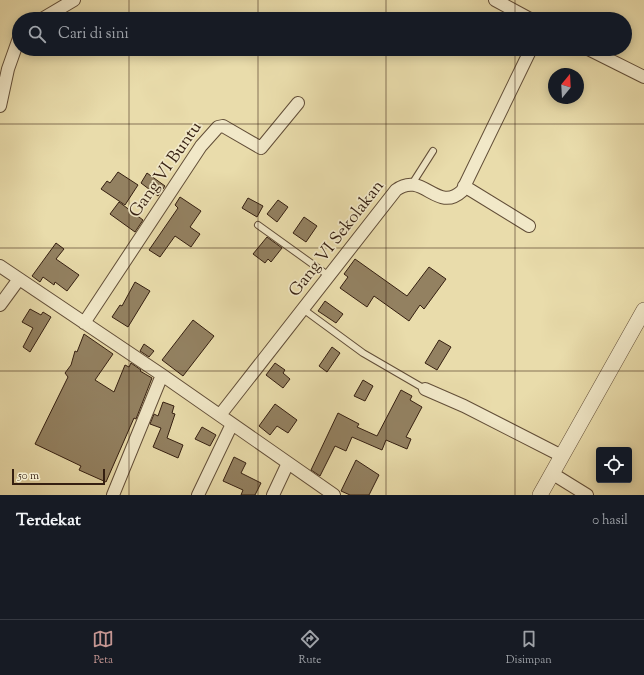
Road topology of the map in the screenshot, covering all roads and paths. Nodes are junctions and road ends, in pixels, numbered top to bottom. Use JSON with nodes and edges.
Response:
{"nodes":[{"id":1,"x":74,"y":0,"type":"edge"},
{"id":2,"x":495,"y":0,"type":"edge"},
{"id":3,"x":54,"y":12,"type":"edge"},
{"id":4,"x":517,"y":12,"type":"edge"},
{"id":5,"x":13,"y":56,"type":"edge"},
{"id":6,"x":528,"y":56,"type":"edge"},
{"id":7,"x":602,"y":56,"type":"edge"},
{"id":8,"x":644,"y":77,"type":"edge"},
{"id":9,"x":298,"y":103,"type":"dead end"},
{"id":10,"x":0,"y":106,"type":"edge"},
{"id":11,"x":433,"y":151,"type":"dead end"},
{"id":12,"x":412,"y":184,"type":"junction"},
{"id":13,"x":464,"y":186,"type":"junction"},
{"id":14,"x":258,"y":225,"type":"dead end"},
{"id":15,"x":529,"y":226,"type":"dead end"},
{"id":16,"x":0,"y":266,"type":"edge"},
{"id":17,"x":329,"y":276,"type":"junction"},
{"id":18,"x":19,"y":279,"type":"junction"},
{"id":19,"x":0,"y":305,"type":"edge"},
{"id":20,"x":303,"y":309,"type":"junction"},
{"id":21,"x":644,"y":310,"type":"edge"},
{"id":22,"x":84,"y":323,"type":"junction"},
{"id":23,"x":162,"y":375,"type":"junction"},
{"id":24,"x":425,"y":390,"type":"joint"},
{"id":25,"x":220,"y":415,"type":"junction"},
{"id":26,"x":232,"y":424,"type":"junction"},
{"id":27,"x":562,"y":456,"type":"junction"},
{"id":28,"x":288,"y":463,"type":"junction"},
{"id":29,"x":553,"y":474,"type":"junction"},
{"id":30,"x":113,"y":495,"type":"edge"},
{"id":31,"x":198,"y":495,"type":"edge"},
{"id":32,"x":273,"y":495,"type":"edge"},
{"id":33,"x":334,"y":495,"type":"edge"},
{"id":34,"x":540,"y":495,"type":"edge"},
{"id":35,"x":587,"y":495,"type":"edge"}],
"edges":[{"from":1,"to":3,"type":"street"},
{"from":2,"to":4,"type":"street"},
{"from":5,"to":10,"type":"street"},
{"from":6,"to":13,"type":"street","name":"Gang VI Sekolakan"},
{"from":7,"to":8,"type":"street"},
{"from":9,"to":22,"type":"street","name":"Gang VI Buntu"},
{"from":11,"to":12,"type":"lane"},
{"from":12,"to":13,"type":"street","name":"Gang VI Sekolakan"},
{"from":12,"to":17,"type":"street","name":"Gang VI Sekolakan"},
{"from":13,"to":15,"type":"street"},
{"from":14,"to":17,"type":"lane"},
{"from":16,"to":18,"type":"street"},
{"from":17,"to":20,"type":"street","name":"Gang VI Sekolakan"},
{"from":18,"to":19,"type":"street"},
{"from":18,"to":22,"type":"street"},
{"from":20,"to":24,"type":"lane"},
{"from":20,"to":25,"type":"street","name":"Gang VI Sekolakan"},
{"from":21,"to":27,"type":"street"},
{"from":22,"to":23,"type":"street"},
{"from":23,"to":25,"type":"street"},
{"from":23,"to":30,"type":"street"},
{"from":24,"to":27,"type":"street"},
{"from":25,"to":26,"type":"street"},
{"from":26,"to":28,"type":"street"},
{"from":26,"to":31,"type":"street"},
{"from":27,"to":29,"type":"street"},
{"from":28,"to":32,"type":"street"},
{"from":28,"to":33,"type":"street"},
{"from":29,"to":34,"type":"street"},
{"from":29,"to":35,"type":"street"}]}
